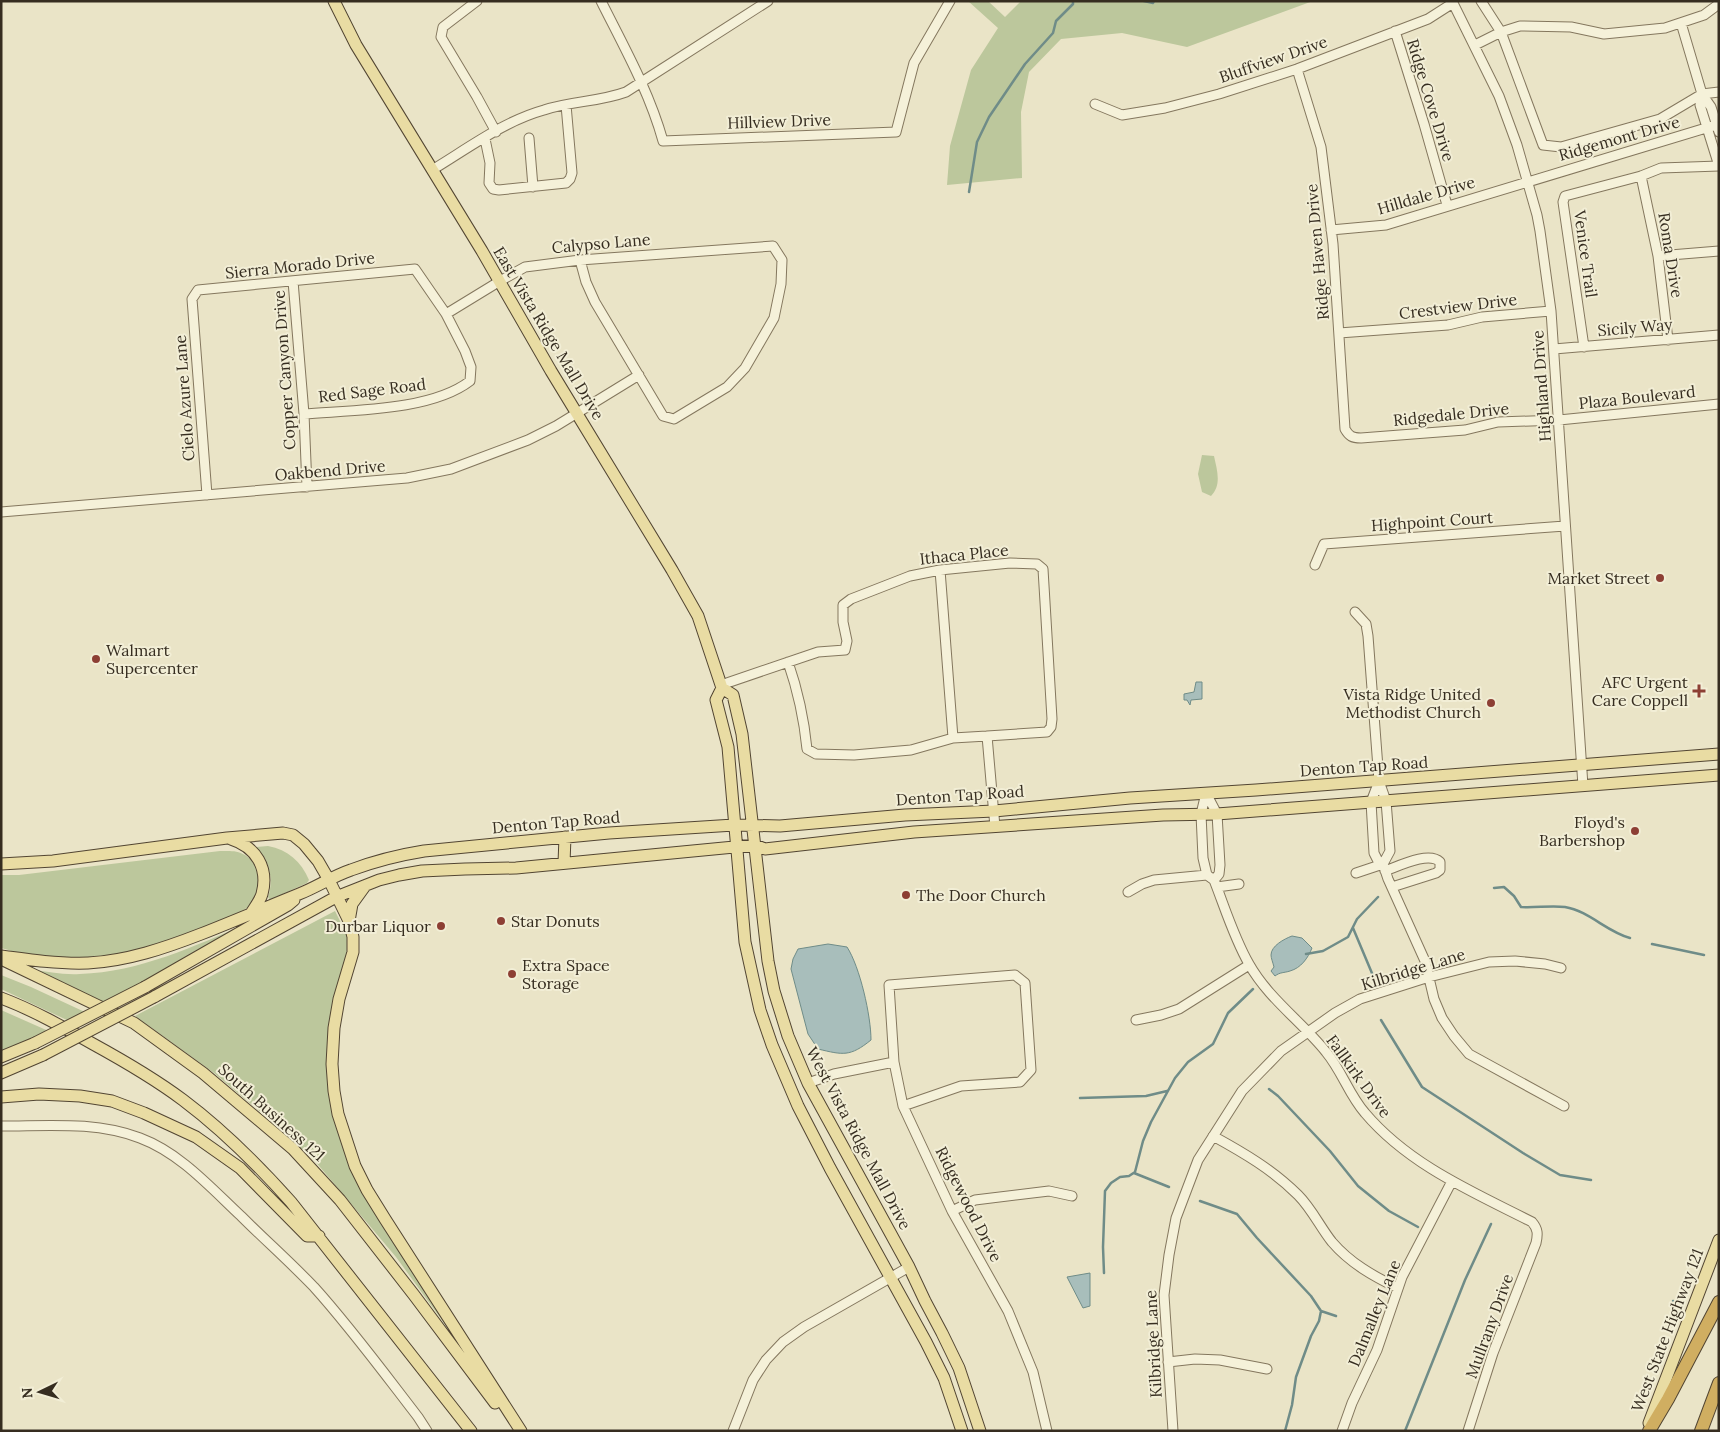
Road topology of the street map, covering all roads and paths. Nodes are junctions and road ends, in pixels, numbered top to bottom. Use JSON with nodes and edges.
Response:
{"nodes":[{"id":1,"x":334,"y":1,"type":"edge"},
{"id":2,"x":477,"y":1,"type":"edge"},
{"id":3,"x":601,"y":1,"type":"edge"},
{"id":4,"x":768,"y":1,"type":"edge"},
{"id":5,"x":950,"y":1,"type":"edge"},
{"id":6,"x":1481,"y":1,"type":"edge"},
{"id":7,"x":1452,"y":2,"type":"edge"},
{"id":8,"x":1719,"y":4,"type":"edge"},
{"id":9,"x":1681,"y":23,"type":"junction"},
{"id":10,"x":1395,"y":31,"type":"junction"},
{"id":11,"x":1501,"y":32,"type":"junction"},
{"id":12,"x":1475,"y":45,"type":"junction"},
{"id":13,"x":1297,"y":69,"type":"junction"},
{"id":14,"x":643,"y":83,"type":"junction"},
{"id":15,"x":1719,"y":92,"type":"edge"},
{"id":16,"x":1702,"y":94,"type":"junction"},
{"id":17,"x":1095,"y":104,"type":"dead end"},
{"id":18,"x":566,"y":105,"type":"junction"},
{"id":19,"x":1715,"y":127,"type":"edge"},
{"id":20,"x":496,"y":132,"type":"junction"},
{"id":21,"x":485,"y":138,"type":"junction"},
{"id":22,"x":528,"y":138,"type":"dead end"},
{"id":23,"x":1719,"y":166,"type":"edge"},
{"id":24,"x":432,"y":170,"type":"junction"},
{"id":25,"x":1641,"y":176,"type":"junction"},
{"id":26,"x":1527,"y":181,"type":"junction"},
{"id":27,"x":533,"y":187,"type":"junction"},
{"id":28,"x":1447,"y":205,"type":"junction"},
{"id":29,"x":1331,"y":230,"type":"junction"},
{"id":30,"x":1719,"y":251,"type":"edge"},
{"id":31,"x":1658,"y":256,"type":"junction"},
{"id":32,"x":580,"y":260,"type":"junction"},
{"id":33,"x":293,"y":281,"type":"junction"},
{"id":34,"x":500,"y":281,"type":"junction"},
{"id":35,"x":192,"y":299,"type":"joint"},
{"id":36,"x":1551,"y":311,"type":"junction"},
{"id":37,"x":446,"y":314,"type":"junction"},
{"id":38,"x":1339,"y":333,"type":"junction"},
{"id":39,"x":1719,"y":336,"type":"edge"},
{"id":40,"x":1668,"y":340,"type":"junction"},
{"id":41,"x":1584,"y":346,"type":"junction"},
{"id":42,"x":1554,"y":349,"type":"junction"},
{"id":43,"x":639,"y":375,"type":"junction"},
{"id":44,"x":1719,"y":404,"type":"edge"},
{"id":45,"x":577,"y":412,"type":"junction"},
{"id":46,"x":304,"y":414,"type":"junction"},
{"id":47,"x":1559,"y":420,"type":"junction"},
{"id":48,"x":1348,"y":436,"type":"joint"},
{"id":49,"x":307,"y":487,"type":"junction"},
{"id":50,"x":206,"y":495,"type":"junction"},
{"id":51,"x":1,"y":512,"type":"edge"},
{"id":52,"x":1565,"y":526,"type":"junction"},
{"id":53,"x":1315,"y":565,"type":"dead end"},
{"id":54,"x":940,"y":570,"type":"junction"},
{"id":55,"x":1355,"y":612,"type":"dead end"},
{"id":56,"x":788,"y":662,"type":"junction"},
{"id":57,"x":721,"y":686,"type":"junction"},
{"id":58,"x":987,"y":736,"type":"junction"},
{"id":59,"x":953,"y":738,"type":"junction"},
{"id":60,"x":1719,"y":754,"type":"edge"},
{"id":61,"x":1582,"y":765,"type":"junction"},
{"id":62,"x":1719,"y":767,"type":"edge"},
{"id":63,"x":1719,"y":775,"type":"edge"},
{"id":64,"x":1648,"y":780,"type":"junction"},
{"id":65,"x":1379,"y":781,"type":"junction"},
{"id":66,"x":1583,"y":786,"type":"junction"},
{"id":67,"x":1206,"y":793,"type":"junction"},
{"id":68,"x":1386,"y":801,"type":"junction"},
{"id":69,"x":1371,"y":802,"type":"junction"},
{"id":70,"x":994,"y":811,"type":"junction"},
{"id":71,"x":1201,"y":814,"type":"junction"},
{"id":72,"x":1217,"y":814,"type":"junction"},
{"id":73,"x":734,"y":825,"type":"junction"},
{"id":74,"x":753,"y":825,"type":"junction"},
{"id":75,"x":995,"y":827,"type":"junction"},
{"id":76,"x":565,"y":837,"type":"junction"},
{"id":77,"x":227,"y":838,"type":"junction"},
{"id":78,"x":755,"y":846,"type":"junction"},
{"id":79,"x":736,"y":847,"type":"junction"},
{"id":80,"x":311,"y":852,"type":"junction"},
{"id":81,"x":564,"y":863,"type":"junction"},
{"id":82,"x":1,"y":864,"type":"edge"},
{"id":83,"x":1384,"y":867,"type":"junction"},
{"id":84,"x":347,"y":871,"type":"junction"},
{"id":85,"x":1356,"y":873,"type":"dead end"},
{"id":86,"x":329,"y":880,"type":"junction"},
{"id":87,"x":1213,"y":881,"type":"junction"},
{"id":88,"x":366,"y":884,"type":"junction"},
{"id":89,"x":1239,"y":884,"type":"dead end"},
{"id":90,"x":1392,"y":887,"type":"junction"},
{"id":91,"x":1128,"y":892,"type":"dead end"},
{"id":92,"x":301,"y":894,"type":"junction"},
{"id":93,"x":336,"y":897,"type":"junction"},
{"id":94,"x":250,"y":915,"type":"junction"},
{"id":95,"x":349,"y":921,"type":"junction"},
{"id":96,"x":1,"y":956,"type":"edge"},
{"id":97,"x":1,"y":960,"type":"edge"},
{"id":98,"x":1249,"y":965,"type":"junction"},
{"id":99,"x":1561,"y":968,"type":"dead end"},
{"id":100,"x":1429,"y":977,"type":"junction"},
{"id":101,"x":1,"y":998,"type":"edge"},
{"id":102,"x":1136,"y":1020,"type":"dead end"},
{"id":103,"x":1308,"y":1032,"type":"junction"},
{"id":104,"x":1,"y":1057,"type":"edge"},
{"id":105,"x":894,"y":1062,"type":"junction"},
{"id":106,"x":1,"y":1073,"type":"edge"},
{"id":107,"x":787,"y":1082,"type":"junction"},
{"id":108,"x":808,"y":1083,"type":"junction"},
{"id":109,"x":1,"y":1097,"type":"edge"},
{"id":110,"x":903,"y":1106,"type":"junction"},
{"id":111,"x":1564,"y":1106,"type":"dead end"},
{"id":112,"x":1,"y":1126,"type":"edge"},
{"id":113,"x":1213,"y":1136,"type":"junction"},
{"id":114,"x":1452,"y":1181,"type":"junction"},
{"id":115,"x":1072,"y":1196,"type":"dead end"},
{"id":116,"x":952,"y":1210,"type":"junction"},
{"id":117,"x":1538,"y":1233,"type":"joint"},
{"id":118,"x":319,"y":1236,"type":"junction"},
{"id":119,"x":1719,"y":1240,"type":"edge"},
{"id":120,"x":909,"y":1267,"type":"junction"},
{"id":121,"x":891,"y":1277,"type":"junction"},
{"id":122,"x":1398,"y":1288,"type":"junction"},
{"id":123,"x":1719,"y":1302,"type":"edge"},
{"id":124,"x":1168,"y":1362,"type":"junction"},
{"id":125,"x":1267,"y":1369,"type":"dead end"},
{"id":126,"x":1719,"y":1383,"type":"edge"},
{"id":127,"x":427,"y":1431,"type":"edge"},
{"id":128,"x":471,"y":1431,"type":"edge"},
{"id":129,"x":515,"y":1431,"type":"edge"},
{"id":130,"x":521,"y":1431,"type":"edge"},
{"id":131,"x":733,"y":1431,"type":"edge"},
{"id":132,"x":962,"y":1431,"type":"edge"},
{"id":133,"x":980,"y":1431,"type":"edge"},
{"id":134,"x":1047,"y":1431,"type":"edge"},
{"id":135,"x":1173,"y":1431,"type":"edge"},
{"id":136,"x":1342,"y":1431,"type":"edge"},
{"id":137,"x":1468,"y":1431,"type":"edge"},
{"id":138,"x":1648,"y":1431,"type":"edge"},
{"id":139,"x":1701,"y":1431,"type":"edge"}],
"edges":[{"from":1,"to":24,"type":"main road","name":"East Vista Ridge Mall Drive"},
{"from":2,"to":20,"type":"street"},
{"from":3,"to":14,"type":"street"},
{"from":4,"to":14,"type":"street"},
{"from":5,"to":14,"type":"street","name":"Hillview Drive"},
{"from":6,"to":11,"type":"street"},
{"from":7,"to":10,"type":"street","name":"Bluffview Drive"},
{"from":7,"to":12,"type":"street","name":"Highland Drive"},
{"from":8,"to":9,"type":"street"},
{"from":9,"to":11,"type":"street"},
{"from":9,"to":16,"type":"street"},
{"from":10,"to":13,"type":"street","name":"Bluffview Drive"},
{"from":10,"to":28,"type":"street","name":"Ridge Cove Drive"},
{"from":11,"to":12,"type":"street"},
{"from":11,"to":16,"type":"street"},
{"from":12,"to":26,"type":"street","name":"Highland Drive"},
{"from":13,"to":17,"type":"street","name":"Bluffview Drive"},
{"from":13,"to":29,"type":"street","name":"Ridge Haven Drive"},
{"from":14,"to":18,"type":"street"},
{"from":15,"to":16,"type":"street"},
{"from":16,"to":19,"type":"street"},
{"from":18,"to":20,"type":"street"},
{"from":18,"to":27,"type":"street"},
{"from":19,"to":23,"type":"street"},
{"from":19,"to":26,"type":"street","name":"Ridgemont Drive"},
{"from":20,"to":21,"type":"street"},
{"from":21,"to":24,"type":"street"},
{"from":21,"to":27,"type":"street"},
{"from":22,"to":27,"type":"street"},
{"from":23,"to":25,"type":"street"},
{"from":24,"to":34,"type":"main road","name":"East Vista Ridge Mall Drive"},
{"from":25,"to":31,"type":"street","name":"Roma Drive"},
{"from":25,"to":41,"type":"street","name":"Venice Trail"},
{"from":26,"to":28,"type":"street","name":"Hilldale Drive"},
{"from":26,"to":36,"type":"street","name":"Highland Drive"},
{"from":28,"to":29,"type":"street","name":"Hilldale Drive"},
{"from":29,"to":38,"type":"street","name":"Ridge Haven Drive"},
{"from":30,"to":31,"type":"street"},
{"from":31,"to":40,"type":"street","name":"Roma Drive"},
{"from":32,"to":34,"type":"street","name":"Calypso Lane"},
{"from":32,"to":43,"type":"street"},
{"from":32,"to":43,"type":"street","name":"Calypso Lane"},
{"from":33,"to":35,"type":"street","name":"Sierra Morado Drive"},
{"from":33,"to":37,"type":"street","name":"Sierra Morado Drive"},
{"from":33,"to":46,"type":"street","name":"Copper Canyon Drive"},
{"from":34,"to":37,"type":"street","name":"Calypso Lane"},
{"from":34,"to":45,"type":"main road","name":"East Vista Ridge Mall Drive"},
{"from":35,"to":50,"type":"street","name":"Cielo Azure Lane"},
{"from":36,"to":38,"type":"street","name":"Crestview Drive"},
{"from":36,"to":42,"type":"street","name":"Highland Drive"},
{"from":37,"to":46,"type":"street","name":"Red Sage Road"},
{"from":38,"to":48,"type":"street","name":"Ridge Haven Drive"},
{"from":39,"to":40,"type":"street","name":"Sicily Way"},
{"from":40,"to":41,"type":"street","name":"Sicily Way"},
{"from":41,"to":42,"type":"street","name":"Sicily Way"},
{"from":42,"to":47,"type":"street","name":"Highland Drive"},
{"from":43,"to":45,"type":"street","name":"Oakbend Drive"},
{"from":44,"to":47,"type":"street","name":"Plaza Boulevard"},
{"from":45,"to":49,"type":"street","name":"Oakbend Drive"},
{"from":45,"to":57,"type":"main road","name":"East Vista Ridge Mall Drive"},
{"from":46,"to":49,"type":"street","name":"Copper Canyon Drive"},
{"from":47,"to":48,"type":"street","name":"Ridgedale Drive"},
{"from":47,"to":52,"type":"street","name":"Highland Drive"},
{"from":49,"to":50,"type":"street","name":"Oakbend Drive"},
{"from":50,"to":51,"type":"street","name":"Oakbend Drive"},
{"from":52,"to":53,"type":"street","name":"Highpoint Court"},
{"from":52,"to":61,"type":"street","name":"Highland Drive"},
{"from":54,"to":56,"type":"street","name":"Ithaca Place"},
{"from":54,"to":58,"type":"street","name":"Ithaca Place"},
{"from":54,"to":59,"type":"street"},
{"from":55,"to":65,"type":"street"},
{"from":56,"to":57,"type":"street","name":"Ithaca Place"},
{"from":56,"to":59,"type":"street","name":"Ithaca Place"},
{"from":57,"to":73,"type":"main road","name":"East Vista Ridge Mall Drive"},
{"from":57,"to":74,"type":"main road","name":"East Vista Ridge Mall Drive"},
{"from":58,"to":59,"type":"street","name":"Ithaca Place"},
{"from":58,"to":70,"type":"street"},
{"from":60,"to":61,"type":"main road","name":"Denton Tap Road"},
{"from":61,"to":65,"type":"main road","name":"Denton Tap Road"},
{"from":61,"to":66,"type":"street","name":"Highland Drive"},
{"from":62,"to":64,"type":"main road"},
{"from":63,"to":64,"type":"main road"},
{"from":64,"to":66,"type":"main road","name":"Denton Tap Road"},
{"from":65,"to":67,"type":"main road","name":"Denton Tap Road"},
{"from":65,"to":68,"type":"street"},
{"from":65,"to":69,"type":"street"},
{"from":66,"to":68,"type":"main road","name":"Denton Tap Road"},
{"from":67,"to":70,"type":"main road","name":"Denton Tap Road"},
{"from":67,"to":71,"type":"street","name":"Fallkirk Drive"},
{"from":67,"to":72,"type":"street"},
{"from":68,"to":69,"type":"main road","name":"Denton Tap Road"},
{"from":68,"to":83,"type":"street"},
{"from":69,"to":72,"type":"main road","name":"Denton Tap Road"},
{"from":69,"to":83,"type":"street"},
{"from":70,"to":74,"type":"main road","name":"Denton Tap Road"},
{"from":70,"to":75,"type":"street"},
{"from":71,"to":72,"type":"main road","name":"Denton Tap Road"},
{"from":71,"to":75,"type":"main road","name":"Denton Tap Road"},
{"from":71,"to":87,"type":"street","name":"Fallkirk Drive"},
{"from":72,"to":87,"type":"street"},
{"from":73,"to":74,"type":"main road","name":"Denton Tap Road"},
{"from":73,"to":76,"type":"main road","name":"Denton Tap Road"},
{"from":73,"to":79,"type":"main road","name":"East Vista Ridge Mall Drive"},
{"from":74,"to":78,"type":"main road","name":"East Vista Ridge Mall Drive"},
{"from":75,"to":78,"type":"main road","name":"Denton Tap Road"},
{"from":76,"to":81,"type":"main road"},
{"from":76,"to":84,"type":"main road","name":"Denton Tap Road"},
{"from":77,"to":80,"type":"main road"},
{"from":77,"to":82,"type":"main road"},
{"from":77,"to":94,"type":"main road"},
{"from":78,"to":79,"type":"main road","name":"Denton Tap Road"},
{"from":78,"to":108,"type":"main road","name":"West Vista Ridge Mall Drive"},
{"from":79,"to":81,"type":"main road","name":"Denton Tap Road"},
{"from":79,"to":107,"type":"main road"},
{"from":80,"to":84,"type":"main road"},
{"from":80,"to":86,"type":"main road"},
{"from":81,"to":88,"type":"main road","name":"Denton Tap Road"},
{"from":83,"to":85,"type":"street"},
{"from":83,"to":90,"type":"street"},
{"from":83,"to":90,"type":"street"},
{"from":84,"to":86,"type":"main road","name":"Denton Tap Road"},
{"from":86,"to":92,"type":"main road","name":"Denton Tap Road"},
{"from":86,"to":93,"type":"main road"},
{"from":87,"to":89,"type":"street"},
{"from":87,"to":91,"type":"street"},
{"from":87,"to":98,"type":"street","name":"Fallkirk Drive"},
{"from":88,"to":93,"type":"main road","name":"Denton Tap Road"},
{"from":88,"to":95,"type":"main road"},
{"from":90,"to":100,"type":"street"},
{"from":92,"to":94,"type":"main road"},
{"from":92,"to":104,"type":"main road","bridge":true},
{"from":93,"to":95,"type":"main road"},
{"from":93,"to":106,"type":"main road","name":"Denton Tap Road","bridge":true},
{"from":94,"to":96,"type":"main road"},
{"from":95,"to":130,"type":"main road"},
{"from":97,"to":129,"type":"main road","name":"South Business 121"},
{"from":98,"to":102,"type":"street"},
{"from":98,"to":103,"type":"street","name":"Fallkirk Drive"},
{"from":99,"to":100,"type":"street","name":"Kilbridge Lane"},
{"from":100,"to":103,"type":"street","name":"Kilbridge Lane"},
{"from":100,"to":111,"type":"street"},
{"from":101,"to":118,"type":"main road"},
{"from":103,"to":113,"type":"street","name":"Kilbridge Lane"},
{"from":103,"to":114,"type":"street","name":"Fallkirk Drive"},
{"from":105,"to":108,"type":"street"},
{"from":105,"to":110,"type":"street","name":"Ridgewood Drive"},
{"from":105,"to":110,"type":"street","name":"Ridgewood Drive"},
{"from":107,"to":108,"type":"main road"},
{"from":107,"to":121,"type":"main road"},
{"from":108,"to":120,"type":"main road","name":"West Vista Ridge Mall Drive"},
{"from":109,"to":118,"type":"main road"},
{"from":110,"to":116,"type":"street","name":"Ridgewood Drive"},
{"from":112,"to":127,"type":"street"},
{"from":113,"to":122,"type":"street"},
{"from":113,"to":124,"type":"street","name":"Kilbridge Lane"},
{"from":114,"to":117,"type":"street","name":"Fallkirk Drive"},
{"from":114,"to":122,"type":"street","name":"Dalmalley Lane"},
{"from":115,"to":116,"type":"street"},
{"from":116,"to":134,"type":"street","name":"Ridgewood Drive"},
{"from":117,"to":137,"type":"street","name":"Mullrany Drive"},
{"from":118,"to":128,"type":"main road"},
{"from":119,"to":138,"type":"main road","name":"West State Highway 121"},
{"from":120,"to":121,"type":"street"},
{"from":120,"to":133,"type":"main road","name":"West Vista Ridge Mall Drive"},
{"from":121,"to":131,"type":"street"},
{"from":121,"to":132,"type":"main road"},
{"from":122,"to":136,"type":"street","name":"Dalmalley Lane"},
{"from":123,"to":138,"type":"highway"},
{"from":124,"to":125,"type":"street"},
{"from":124,"to":135,"type":"street","name":"Kilbridge Lane"},
{"from":126,"to":139,"type":"highway"}]}
